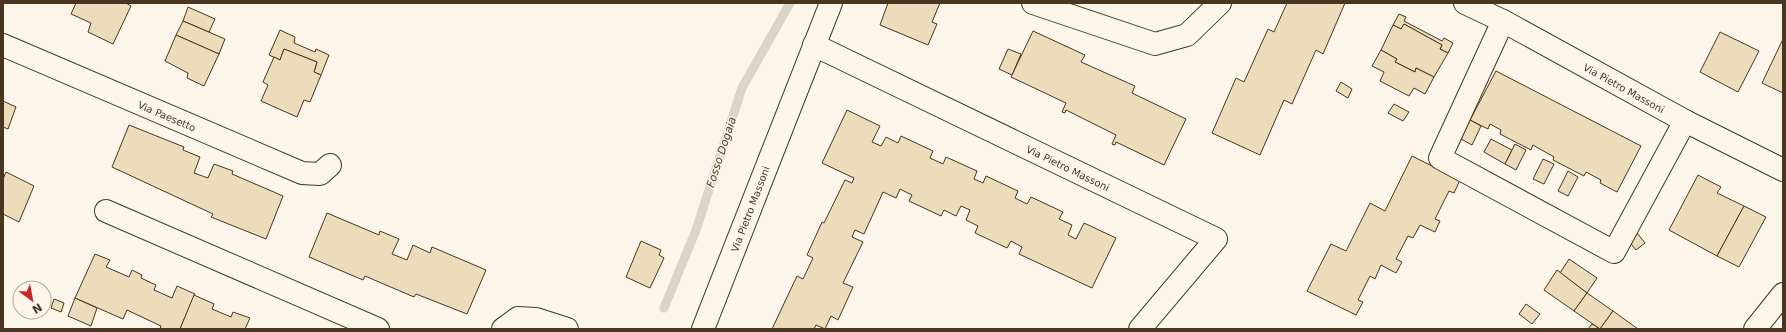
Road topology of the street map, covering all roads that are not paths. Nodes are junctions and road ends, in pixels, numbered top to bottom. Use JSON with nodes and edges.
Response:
{"nodes":[{"id":1,"x":831,"y":3,"type":"edge"},
{"id":2,"x":1033,"y":3,"type":"edge"},
{"id":3,"x":1220,"y":3,"type":"edge"},
{"id":4,"x":1465,"y":3,"type":"edge"},
{"id":5,"x":1503,"y":20,"type":"junction"},
{"id":6,"x":3,"y":45,"type":"edge"},
{"id":7,"x":814,"y":45,"type":"junction"},
{"id":8,"x":1685,"y":122,"type":"junction"},
{"id":9,"x":330,"y":165,"type":"dead end"},
{"id":10,"x":1783,"y":170,"type":"edge"},
{"id":11,"x":106,"y":211,"type":"dead end"},
{"id":12,"x":1783,"y":294,"type":"edge"},
{"id":13,"x":378,"y":329,"type":"edge"},
{"id":14,"x":503,"y":329,"type":"edge"},
{"id":15,"x":567,"y":329,"type":"edge"},
{"id":16,"x":703,"y":329,"type":"edge"},
{"id":17,"x":1140,"y":329,"type":"edge"},
{"id":18,"x":1755,"y":329,"type":"edge"}],
"edges":[{"from":1,"to":7,"type":"street","name":"Via Pietro Massoni"},
{"from":2,"to":3,"type":"street"},
{"from":4,"to":5,"type":"street","name":"Via Pietro Massoni"},
{"from":5,"to":8,"type":"street","name":"Via Pietro Massoni"},
{"from":5,"to":8,"type":"street"},
{"from":6,"to":9,"type":"street","name":"Via Paesetto"},
{"from":7,"to":16,"type":"street","name":"Via Pietro Massoni"},
{"from":7,"to":17,"type":"street","name":"Via Pietro Massoni"},
{"from":8,"to":10,"type":"street","name":"Via Pietro Massoni"},
{"from":11,"to":13,"type":"street"},
{"from":12,"to":18,"type":"street"},
{"from":14,"to":15,"type":"street"}]}
